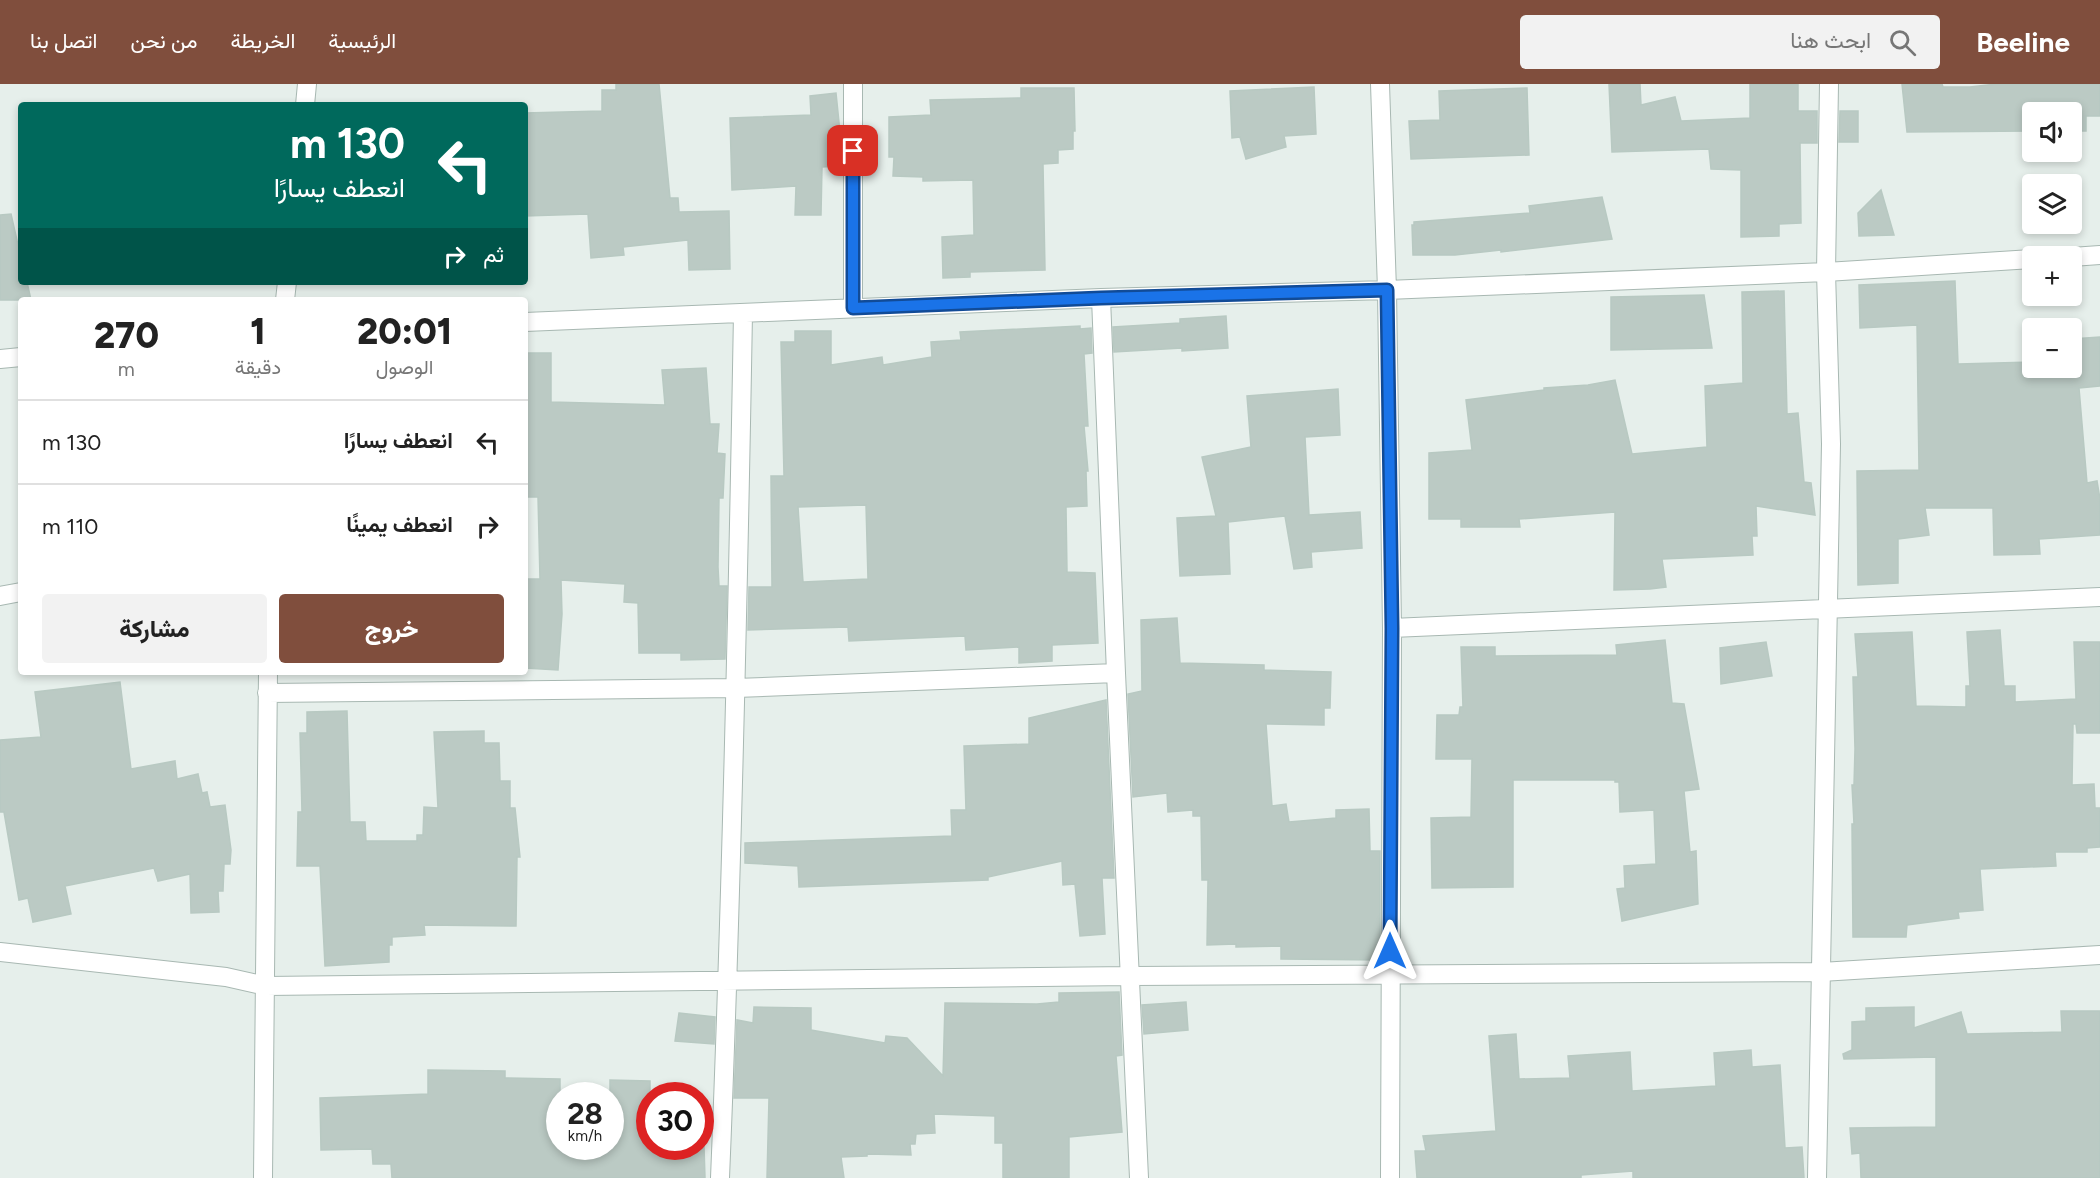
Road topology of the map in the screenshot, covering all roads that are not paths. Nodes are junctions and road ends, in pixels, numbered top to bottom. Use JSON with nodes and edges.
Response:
{"nodes":[{"id":1,"x":307,"y":84,"type":"edge"},
{"id":2,"x":853,"y":84,"type":"edge"},
{"id":3,"x":1380,"y":84,"type":"edge"},
{"id":4,"x":1829,"y":84,"type":"edge"},
{"id":5,"x":305,"y":102,"type":"edge"},
{"id":6,"x":2100,"y":255,"type":"edge"},
{"id":7,"x":2082,"y":256,"type":"edge"},
{"id":8,"x":2022,"y":260,"type":"edge"},
{"id":9,"x":1826,"y":272,"type":"junction"},
{"id":10,"x":1387,"y":290,"type":"junction"},
{"id":11,"x":1101,"y":298,"type":"junction"},
{"id":12,"x":853,"y":308,"type":"junction"},
{"id":13,"x":743,"y":313,"type":"junction"},
{"id":14,"x":528,"y":322,"type":"edge"},
{"id":15,"x":18,"y":357,"type":"edge"},
{"id":16,"x":0,"y":359,"type":"edge"},
{"id":17,"x":18,"y":593,"type":"edge"},
{"id":18,"x":0,"y":596,"type":"edge"},
{"id":19,"x":2100,"y":597,"type":"edge"},
{"id":20,"x":1829,"y":609,"type":"junction"},
{"id":21,"x":1392,"y":628,"type":"junction"},
{"id":22,"x":1116,"y":673,"type":"junction"},
{"id":23,"x":268,"y":675,"type":"edge"},
{"id":24,"x":736,"y":688,"type":"junction"},
{"id":25,"x":267,"y":693,"type":"junction"},
{"id":26,"x":0,"y":952,"type":"edge"},
{"id":27,"x":2100,"y":955,"type":"edge"},
{"id":28,"x":1821,"y":972,"type":"junction"},
{"id":29,"x":1390,"y":974,"type":"junction"},
{"id":30,"x":1131,"y":976,"type":"junction"},
{"id":31,"x":729,"y":981,"type":"junction"},
{"id":32,"x":266,"y":986,"type":"junction"},
{"id":33,"x":263,"y":1178,"type":"edge"},
{"id":34,"x":720,"y":1178,"type":"edge"},
{"id":35,"x":1139,"y":1178,"type":"edge"},
{"id":36,"x":1390,"y":1178,"type":"edge"},
{"id":37,"x":1817,"y":1178,"type":"edge"}],
"edges":[{"from":1,"to":5,"type":"street"},
{"from":2,"to":12,"type":"street"},
{"from":3,"to":10,"type":"street"},
{"from":4,"to":9,"type":"street"},
{"from":6,"to":7,"type":"street"},
{"from":8,"to":9,"type":"street"},
{"from":9,"to":10,"type":"street"},
{"from":9,"to":20,"type":"street"},
{"from":10,"to":11,"type":"street"},
{"from":10,"to":21,"type":"street"},
{"from":11,"to":12,"type":"street"},
{"from":11,"to":22,"type":"street"},
{"from":12,"to":13,"type":"street"},
{"from":13,"to":14,"type":"street"},
{"from":13,"to":24,"type":"street"},
{"from":15,"to":16,"type":"street"},
{"from":17,"to":18,"type":"street"},
{"from":19,"to":20,"type":"street"},
{"from":20,"to":21,"type":"street"},
{"from":20,"to":28,"type":"street"},
{"from":21,"to":29,"type":"street"},
{"from":22,"to":24,"type":"street"},
{"from":22,"to":30,"type":"street"},
{"from":23,"to":25,"type":"street"},
{"from":24,"to":25,"type":"street"},
{"from":24,"to":31,"type":"street"},
{"from":25,"to":32,"type":"street"},
{"from":26,"to":32,"type":"street"},
{"from":27,"to":28,"type":"street"},
{"from":28,"to":29,"type":"street"},
{"from":28,"to":37,"type":"street"},
{"from":29,"to":30,"type":"street"},
{"from":29,"to":36,"type":"street"},
{"from":30,"to":31,"type":"street"},
{"from":30,"to":35,"type":"street"},
{"from":31,"to":32,"type":"street"},
{"from":31,"to":34,"type":"street"},
{"from":32,"to":33,"type":"street"}]}
